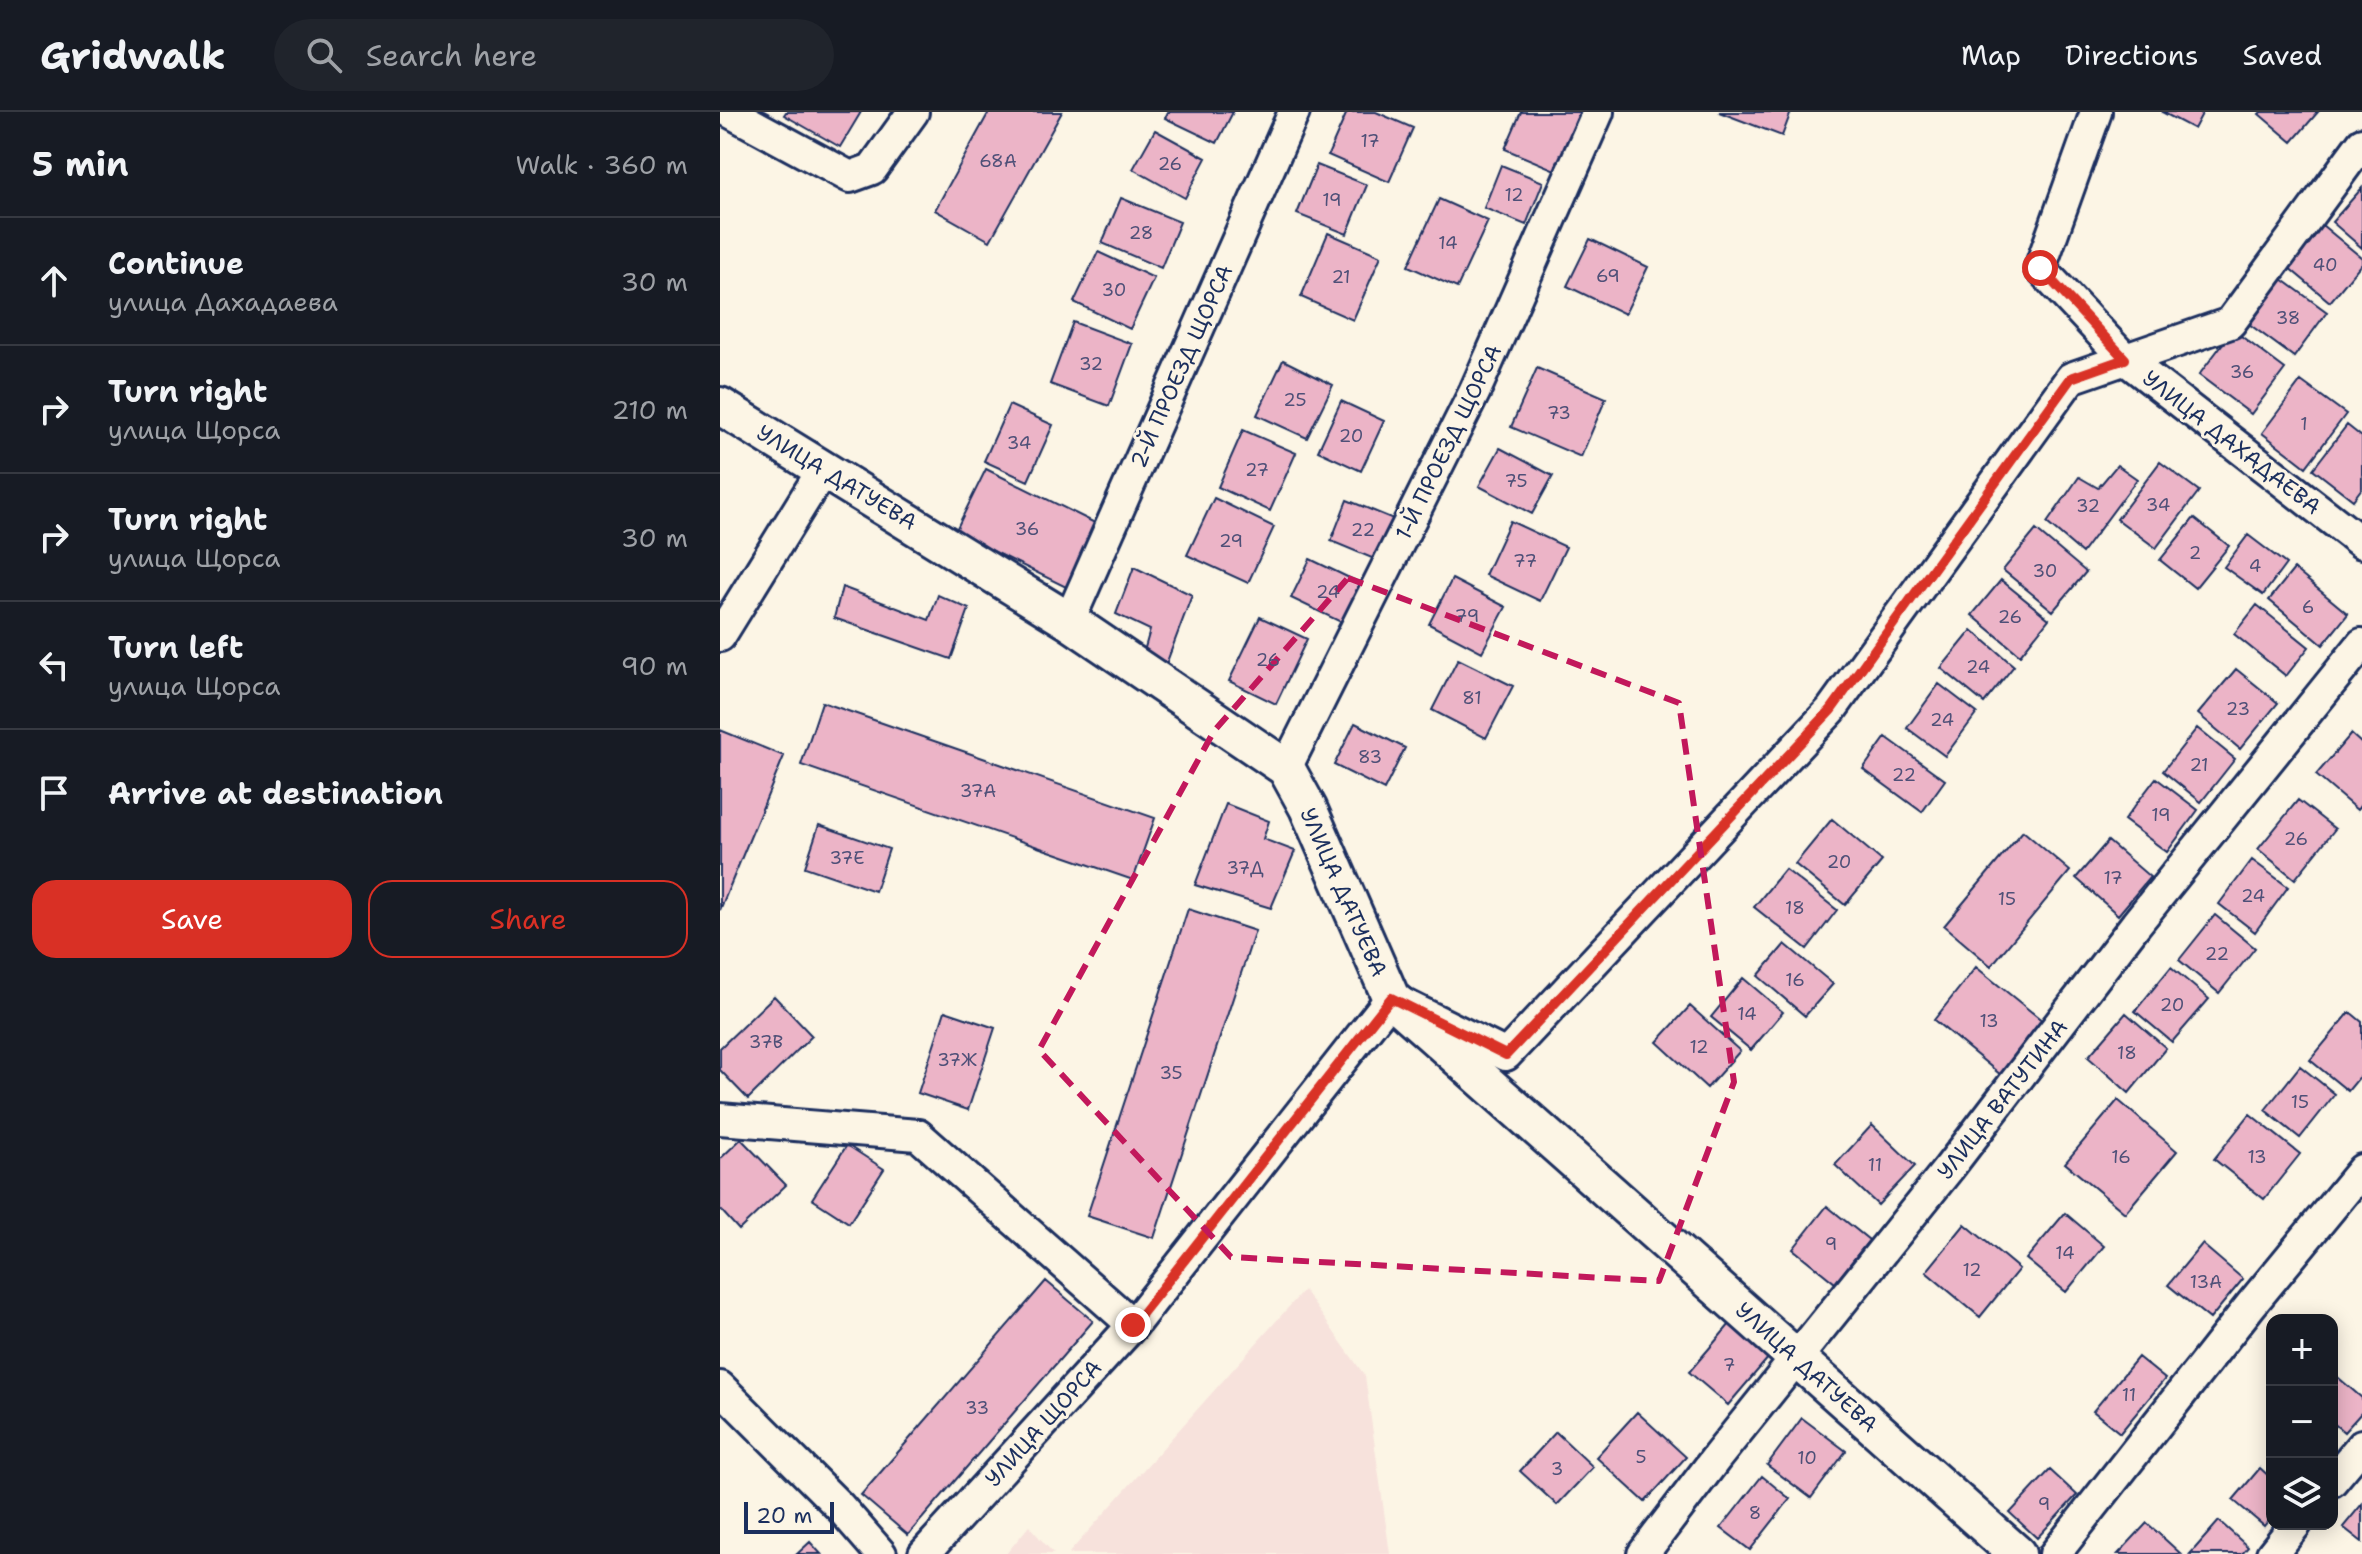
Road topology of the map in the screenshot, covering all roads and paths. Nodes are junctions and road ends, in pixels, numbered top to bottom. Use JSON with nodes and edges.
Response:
{"nodes":[{"id":1,"x":730,"y":112,"type":"edge"},
{"id":2,"x":913,"y":112,"type":"edge"},
{"id":3,"x":1294,"y":112,"type":"edge"},
{"id":4,"x":1598,"y":112,"type":"edge"},
{"id":5,"x":2096,"y":112,"type":"edge"},
{"id":6,"x":2362,"y":143,"type":"edge"},
{"id":7,"x":2125,"y":359,"type":"junction"},
{"id":8,"x":720,"y":406,"type":"edge"},
{"id":9,"x":824,"y":468,"type":"junction"},
{"id":10,"x":2362,"y":543,"type":"edge"},
{"id":11,"x":1069,"y":621,"type":"junction"},
{"id":12,"x":720,"y":636,"type":"edge"},
{"id":13,"x":2362,"y":644,"type":"edge"},
{"id":14,"x":1286,"y":768,"type":"junction"},
{"id":15,"x":1391,"y":998,"type":"junction"},
{"id":16,"x":720,"y":1119,"type":"edge"},
{"id":17,"x":2362,"y":1170,"type":"edge"},
{"id":18,"x":1133,"y":1325,"type":"junction"},
{"id":19,"x":1796,"y":1358,"type":"junction"},
{"id":20,"x":720,"y":1387,"type":"edge"},
{"id":21,"x":2362,"y":1445,"type":"edge"},
{"id":22,"x":2338,"y":1474,"type":"edge"},
{"id":23,"x":2291,"y":1530,"type":"edge"},
{"id":24,"x":881,"y":1554,"type":"edge"},
{"id":25,"x":924,"y":1554,"type":"edge"},
{"id":26,"x":1643,"y":1554,"type":"edge"},
{"id":27,"x":2017,"y":1554,"type":"edge"},
{"id":28,"x":2055,"y":1554,"type":"edge"},
{"id":29,"x":2272,"y":1554,"type":"edge"}],
"edges":[{"from":1,"to":2,"type":"street"},
{"from":3,"to":11,"type":"street","name":"2-Й ПРОЕЗД ЩОРСА"},
{"from":4,"to":14,"type":"street","name":"1-Й ПРОЕЗД ЩОРСА"},
{"from":5,"to":7,"type":"street","name":"УЛИЦА ДАХАДАЕВА"},
{"from":6,"to":7,"type":"street"},
{"from":7,"to":10,"type":"street","name":"УЛИЦА ДАХАДАЕВА"},
{"from":7,"to":15,"type":"street"},
{"from":8,"to":9,"type":"street","name":"УЛИЦА ДАТУЕВА"},
{"from":9,"to":11,"type":"street","name":"УЛИЦА ДАТУЕВА"},
{"from":9,"to":12,"type":"street"},
{"from":11,"to":14,"type":"street","name":"УЛИЦА ДАТУЕВА"},
{"from":13,"to":19,"type":"street","name":"УЛИЦА ВАТУТИНА"},
{"from":14,"to":15,"type":"street","name":"УЛИЦА ДАТУЕВА"},
{"from":15,"to":18,"type":"street","name":"УЛИЦА ЩОРСА"},
{"from":15,"to":19,"type":"street","name":"УЛИЦА ДАТУЕВА"},
{"from":16,"to":18,"type":"street"},
{"from":17,"to":28,"type":"street"},
{"from":18,"to":25,"type":"street","name":"УЛИЦА ЩОРСА"},
{"from":19,"to":26,"type":"street","name":"УЛИЦА ВАТУТИНА"},
{"from":19,"to":27,"type":"street","name":"УЛИЦА ДАТУЕВА"},
{"from":20,"to":24,"type":"street"},
{"from":21,"to":22,"type":"street"},
{"from":23,"to":29,"type":"street"}]}
